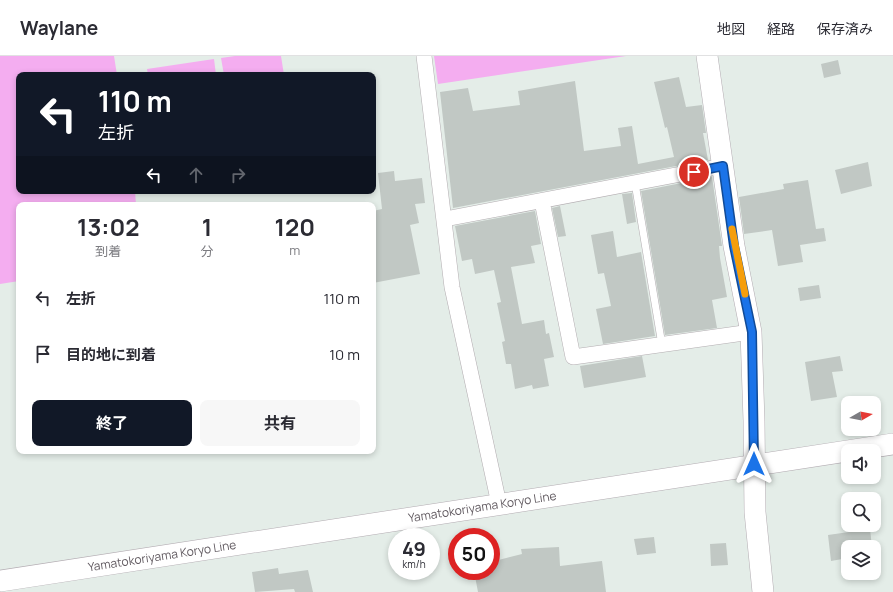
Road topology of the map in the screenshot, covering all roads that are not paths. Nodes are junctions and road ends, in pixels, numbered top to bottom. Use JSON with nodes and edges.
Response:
{"nodes":[{"id":1,"x":424,"y":56,"type":"edge"},
{"id":2,"x":706,"y":56,"type":"edge"},
{"id":3,"x":723,"y":166,"type":"junction"},
{"id":4,"x":635,"y":183,"type":"junction"},
{"id":5,"x":542,"y":200,"type":"junction"},
{"id":6,"x":445,"y":219,"type":"junction"},
{"id":7,"x":752,"y":332,"type":"junction"},
{"id":8,"x":662,"y":345,"type":"junction"},
{"id":9,"x":893,"y":444,"type":"edge"},
{"id":10,"x":754,"y":464,"type":"junction"},
{"id":11,"x":499,"y":504,"type":"junction"},
{"id":12,"x":0,"y":581,"type":"edge"},
{"id":13,"x":763,"y":592,"type":"edge"}],
"edges":[{"from":1,"to":6,"type":"street"},
{"from":2,"to":3,"type":"main road"},
{"from":3,"to":4,"type":"street"},
{"from":3,"to":7,"type":"main road"},
{"from":4,"to":5,"type":"street"},
{"from":4,"to":8,"type":"lane"},
{"from":5,"to":6,"type":"street"},
{"from":5,"to":8,"type":"street"},
{"from":6,"to":11,"type":"street"},
{"from":7,"to":8,"type":"street"},
{"from":7,"to":10,"type":"main road"},
{"from":9,"to":10,"type":"main road","name":"Yamatokoriyama Koryo Line"},
{"from":10,"to":11,"type":"main road","name":"Yamatokoriyama Koryo Line"},
{"from":10,"to":13,"type":"main road"},
{"from":11,"to":12,"type":"main road","name":"Yamatokoriyama Koryo Line"}]}
